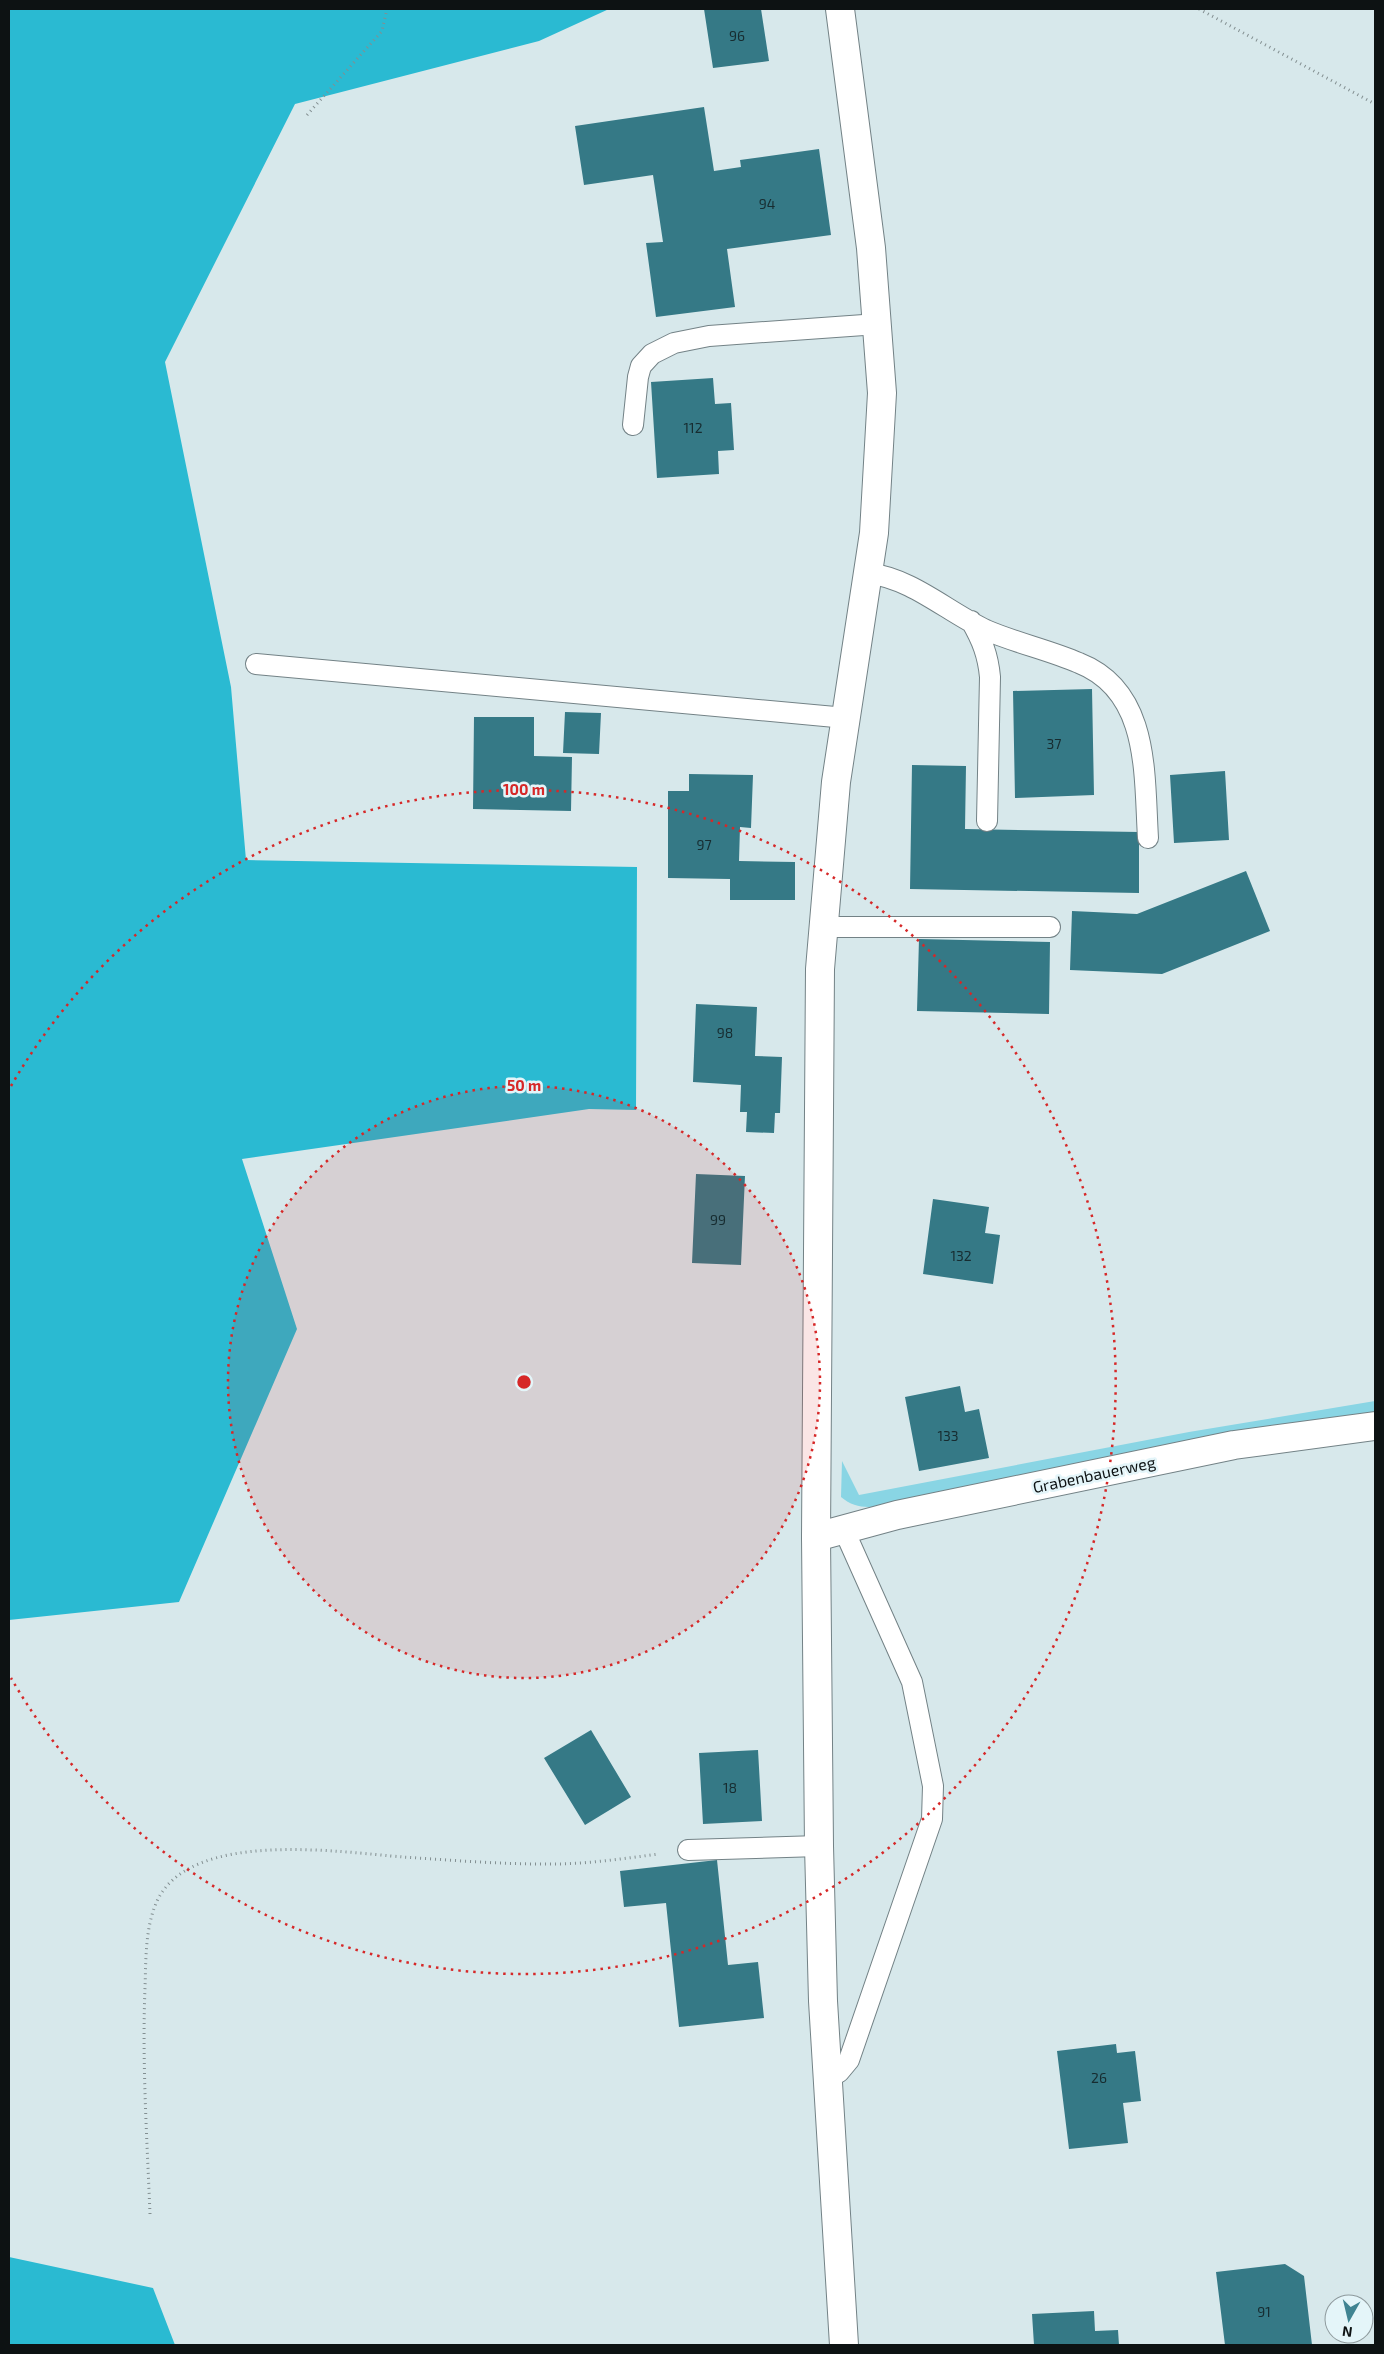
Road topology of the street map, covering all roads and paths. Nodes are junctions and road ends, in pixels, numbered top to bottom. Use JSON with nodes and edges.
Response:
{"nodes":[{"id":1,"x":387,"y":9,"type":"edge"},
{"id":2,"x":840,"y":9,"type":"edge"},
{"id":3,"x":1199,"y":9,"type":"edge"},
{"id":4,"x":1375,"y":104,"type":"edge"},
{"id":5,"x":307,"y":115,"type":"dead end"},
{"id":6,"x":878,"y":324,"type":"junction"},
{"id":7,"x":633,"y":425,"type":"dead end"},
{"id":8,"x":868,"y":573,"type":"junction"},
{"id":9,"x":971,"y":621,"type":"junction"},
{"id":10,"x":256,"y":664,"type":"dead end"},
{"id":11,"x":846,"y":718,"type":"junction"},
{"id":12,"x":987,"y":821,"type":"dead end"},
{"id":13,"x":1148,"y":838,"type":"dead end"},
{"id":14,"x":823,"y":927,"type":"junction"},
{"id":15,"x":1050,"y":927,"type":"dead end"},
{"id":16,"x":1375,"y":1426,"type":"edge"},
{"id":17,"x":844,"y":1530,"type":"junction"},
{"id":18,"x":816,"y":1537,"type":"junction"},
{"id":19,"x":819,"y":1846,"type":"junction"},
{"id":20,"x":688,"y":1850,"type":"joint"},
{"id":21,"x":827,"y":2079,"type":"junction"},
{"id":22,"x":150,"y":2214,"type":"dead end"},
{"id":23,"x":844,"y":2345,"type":"edge"}],
"edges":[{"from":1,"to":5,"type":"path"},
{"from":2,"to":6,"type":"street"},
{"from":3,"to":4,"type":"path"},
{"from":6,"to":7,"type":"lane"},
{"from":6,"to":8,"type":"street"},
{"from":8,"to":9,"type":"lane"},
{"from":8,"to":11,"type":"street"},
{"from":9,"to":12,"type":"lane"},
{"from":9,"to":13,"type":"lane"},
{"from":10,"to":11,"type":"lane"},
{"from":11,"to":14,"type":"street"},
{"from":14,"to":15,"type":"lane"},
{"from":14,"to":18,"type":"street"},
{"from":16,"to":17,"type":"street","name":"Grabenbauerweg"},
{"from":17,"to":18,"type":"street","name":"Grabenbauerweg"},
{"from":17,"to":21,"type":"lane"},
{"from":18,"to":19,"type":"street"},
{"from":19,"to":20,"type":"lane"},
{"from":19,"to":21,"type":"street"},
{"from":20,"to":22,"type":"path"},
{"from":21,"to":23,"type":"street"}]}
